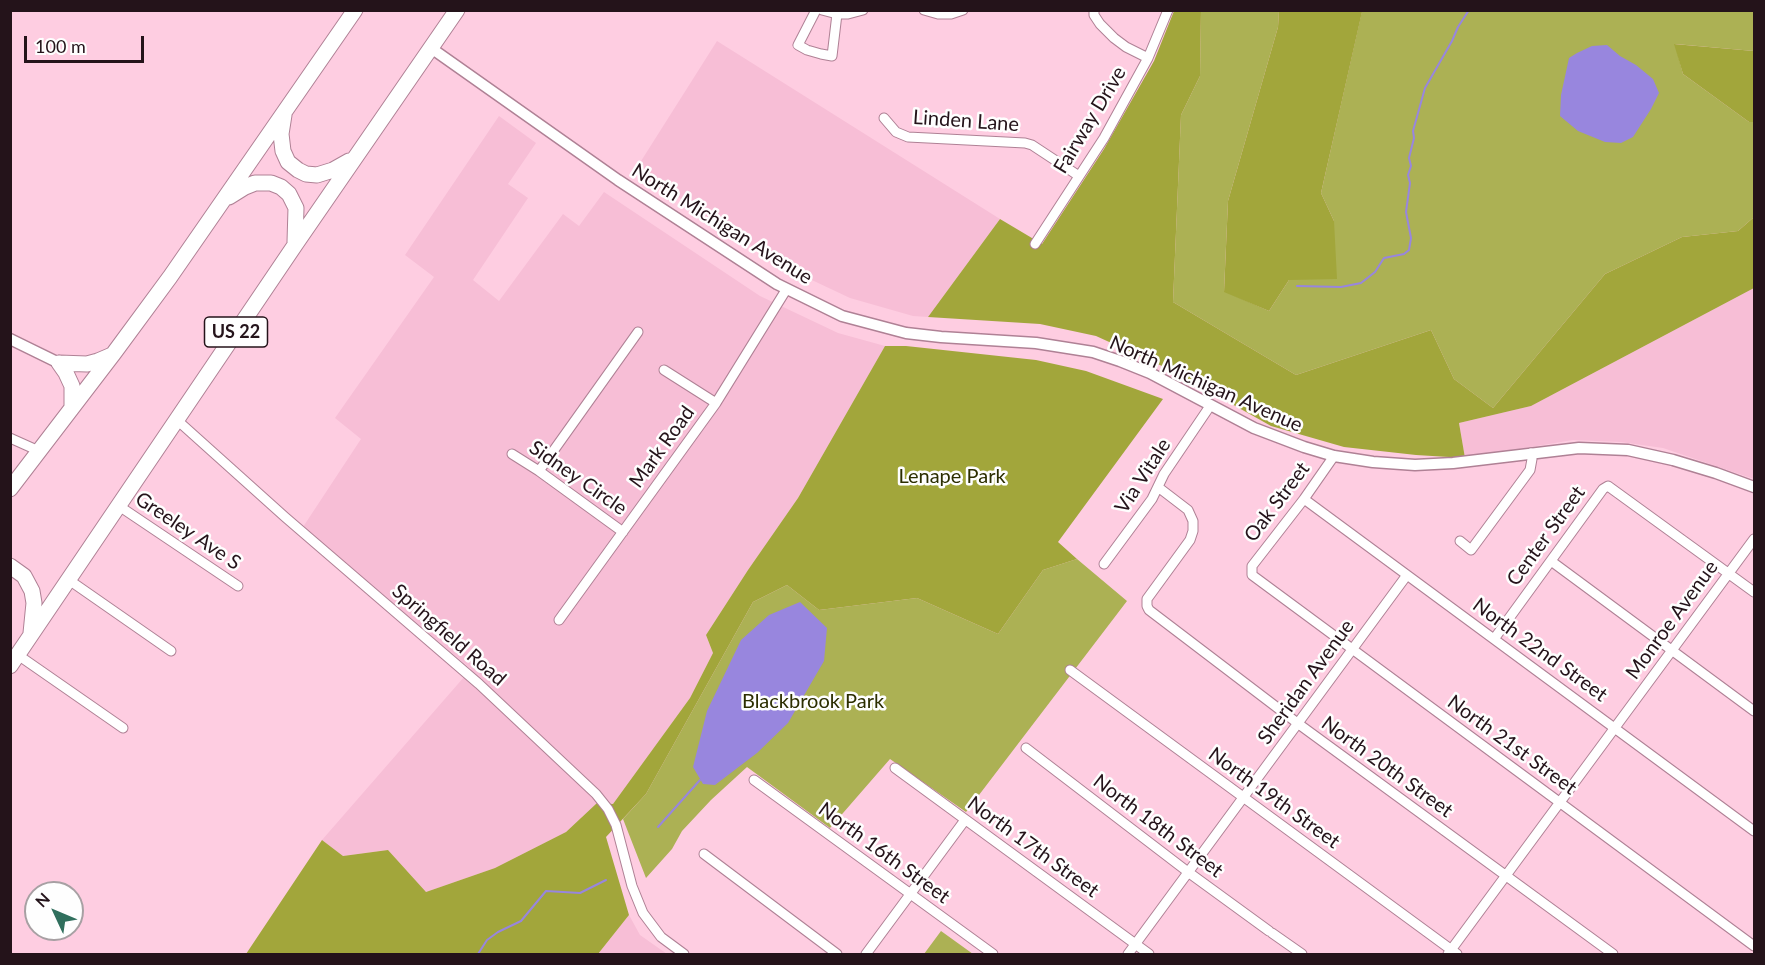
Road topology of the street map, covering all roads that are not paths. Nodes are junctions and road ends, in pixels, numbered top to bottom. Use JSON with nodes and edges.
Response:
{"nodes":[{"id":1,"x":355,"y":10,"type":"edge"},
{"id":2,"x":457,"y":10,"type":"edge"},
{"id":3,"x":816,"y":10,"type":"edge"},
{"id":4,"x":822,"y":10,"type":"edge"},
{"id":5,"x":863,"y":10,"type":"edge"},
{"id":6,"x":924,"y":10,"type":"edge"},
{"id":7,"x":963,"y":10,"type":"edge"},
{"id":8,"x":1094,"y":10,"type":"edge"},
{"id":9,"x":1168,"y":10,"type":"edge"},
{"id":10,"x":837,"y":14,"type":"junction"},
{"id":11,"x":431,"y":48,"type":"junction"},
{"id":12,"x":1148,"y":58,"type":"junction"},
{"id":13,"x":286,"y":109,"type":"junction"},
{"id":14,"x":884,"y":118,"type":"dead end"},
{"id":15,"x":354,"y":158,"type":"junction"},
{"id":16,"x":1079,"y":176,"type":"junction"},
{"id":17,"x":224,"y":201,"type":"junction"},
{"id":18,"x":1035,"y":244,"type":"dead end"},
{"id":19,"x":295,"y":245,"type":"junction"},
{"id":20,"x":786,"y":290,"type":"junction"},
{"id":21,"x":638,"y":332,"type":"dead end"},
{"id":22,"x":10,"y":339,"type":"edge"},
{"id":23,"x":114,"y":353,"type":"junction"},
{"id":24,"x":60,"y":363,"type":"junction"},
{"id":25,"x":664,"y":370,"type":"dead end"},
{"id":26,"x":716,"y":403,"type":"junction"},
{"id":27,"x":1210,"y":406,"type":"junction"},
{"id":28,"x":72,"y":408,"type":"junction"},
{"id":29,"x":177,"y":420,"type":"junction"},
{"id":30,"x":10,"y":438,"type":"edge"},
{"id":31,"x":39,"y":451,"type":"junction"},
{"id":32,"x":1532,"y":453,"type":"junction"},
{"id":33,"x":512,"y":454,"type":"dead end"},
{"id":34,"x":1334,"y":456,"type":"junction"},
{"id":35,"x":539,"y":471,"type":"junction"},
{"id":36,"x":1158,"y":487,"type":"junction"},
{"id":37,"x":1755,"y":487,"type":"edge"},
{"id":38,"x":10,"y":489,"type":"edge"},
{"id":39,"x":1304,"y":499,"type":"junction"},
{"id":40,"x":119,"y":506,"type":"junction"},
{"id":41,"x":623,"y":532,"type":"junction"},
{"id":42,"x":1755,"y":539,"type":"edge"},
{"id":43,"x":1460,"y":541,"type":"dead end"},
{"id":44,"x":1551,"y":561,"type":"junction"},
{"id":45,"x":1104,"y":564,"type":"dead end"},
{"id":46,"x":10,"y":566,"type":"edge"},
{"id":47,"x":1252,"y":570,"type":"joint"},
{"id":48,"x":1729,"y":574,"type":"junction"},
{"id":49,"x":1407,"y":575,"type":"junction"},
{"id":50,"x":69,"y":580,"type":"junction"},
{"id":51,"x":238,"y":586,"type":"dead end"},
{"id":52,"x":1755,"y":592,"type":"edge"},
{"id":53,"x":559,"y":620,"type":"dead end"},
{"id":54,"x":31,"y":636,"type":"junction"},
{"id":55,"x":1494,"y":639,"type":"junction"},
{"id":56,"x":1352,"y":650,"type":"junction"},
{"id":57,"x":1672,"y":650,"type":"junction"},
{"id":58,"x":171,"y":651,"type":"dead end"},
{"id":59,"x":14,"y":660,"type":"edge"},
{"id":60,"x":1070,"y":670,"type":"dead end"},
{"id":61,"x":1755,"y":711,"type":"edge"},
{"id":62,"x":1298,"y":724,"type":"junction"},
{"id":63,"x":123,"y":728,"type":"dead end"},
{"id":64,"x":1615,"y":728,"type":"junction"},
{"id":65,"x":1026,"y":748,"type":"dead end"},
{"id":66,"x":895,"y":768,"type":"dead end"},
{"id":67,"x":754,"y":780,"type":"dead end"},
{"id":68,"x":1243,"y":797,"type":"junction"},
{"id":69,"x":1560,"y":803,"type":"junction"},
{"id":70,"x":965,"y":820,"type":"junction"},
{"id":71,"x":1755,"y":831,"type":"edge"},
{"id":72,"x":704,"y":854,"type":"dead end"},
{"id":73,"x":1188,"y":872,"type":"junction"},
{"id":74,"x":1506,"y":876,"type":"junction"},
{"id":75,"x":910,"y":894,"type":"junction"},
{"id":76,"x":1135,"y":944,"type":"junction"},
{"id":77,"x":1755,"y":947,"type":"edge"},
{"id":78,"x":1452,"y":953,"type":"edge"},
{"id":79,"x":684,"y":954,"type":"edge"},
{"id":80,"x":837,"y":954,"type":"edge"},
{"id":81,"x":866,"y":954,"type":"edge"},
{"id":82,"x":993,"y":954,"type":"edge"},
{"id":83,"x":1128,"y":954,"type":"edge"},
{"id":84,"x":1149,"y":954,"type":"edge"},
{"id":85,"x":1302,"y":954,"type":"edge"},
{"id":86,"x":1613,"y":954,"type":"edge"},
{"id":87,"x":1750,"y":954,"type":"edge"}],
"edges":[{"from":1,"to":13,"type":"highway"},
{"from":2,"to":11,"type":"highway","number":"US 22"},
{"from":3,"to":10,"type":"street"},
{"from":4,"to":10,"type":"street"},
{"from":5,"to":10,"type":"street"},
{"from":6,"to":7,"type":"street"},
{"from":8,"to":12,"type":"street"},
{"from":9,"to":12,"type":"street","name":"Fairway Drive"},
{"from":11,"to":15,"type":"highway","number":"US 22"},
{"from":11,"to":20,"type":"street","name":"North Michigan Avenue"},
{"from":12,"to":16,"type":"street","name":"Fairway Drive"},
{"from":13,"to":15,"type":"highway"},
{"from":13,"to":17,"type":"highway"},
{"from":14,"to":16,"type":"street","name":"Linden Lane"},
{"from":15,"to":19,"type":"highway","number":"US 22"},
{"from":16,"to":18,"type":"street","name":"Fairway Drive"},
{"from":17,"to":19,"type":"highway"},
{"from":17,"to":23,"type":"highway"},
{"from":19,"to":29,"type":"highway","number":"US 22"},
{"from":20,"to":26,"type":"street","name":"Mark Road"},
{"from":20,"to":27,"type":"street","name":"North Michigan Avenue"},
{"from":21,"to":35,"type":"street"},
{"from":22,"to":24,"type":"street"},
{"from":23,"to":24,"type":"highway"},
{"from":23,"to":28,"type":"highway"},
{"from":24,"to":28,"type":"highway"},
{"from":25,"to":26,"type":"street"},
{"from":26,"to":41,"type":"street","name":"Mark Road"},
{"from":27,"to":34,"type":"street","name":"North Michigan Avenue"},
{"from":27,"to":36,"type":"street","name":"Via Vitale"},
{"from":28,"to":31,"type":"highway"},
{"from":29,"to":40,"type":"highway","number":"US 22"},
{"from":29,"to":79,"type":"street","name":"Springfield Road"},
{"from":30,"to":31,"type":"street"},
{"from":31,"to":38,"type":"highway"},
{"from":32,"to":34,"type":"street","name":"North Michigan Avenue"},
{"from":32,"to":37,"type":"street","name":"North Michigan Avenue"},
{"from":32,"to":43,"type":"street"},
{"from":33,"to":35,"type":"street","name":"Sidney Circle"},
{"from":34,"to":39,"type":"street","name":"Oak Street"},
{"from":35,"to":41,"type":"street","name":"Sidney Circle"},
{"from":36,"to":45,"type":"street","name":"Via Vitale"},
{"from":36,"to":62,"type":"street","name":"North 20th Street"},
{"from":39,"to":47,"type":"street","name":"Oak Street"},
{"from":39,"to":49,"type":"street","name":"North 22nd Street"},
{"from":40,"to":50,"type":"highway","number":"US 22"},
{"from":40,"to":51,"type":"street","name":"Greeley Ave S"},
{"from":41,"to":53,"type":"street","name":"Mark Road"},
{"from":42,"to":48,"type":"street","name":"Monroe Avenue"},
{"from":44,"to":48,"type":"street","name":"Center Street"},
{"from":44,"to":55,"type":"street","name":"Center Street"},
{"from":44,"to":57,"type":"street"},
{"from":46,"to":54,"type":"highway"},
{"from":47,"to":56,"type":"street","name":"North 21st Street"},
{"from":48,"to":52,"type":"street"},
{"from":48,"to":57,"type":"street","name":"Monroe Avenue"},
{"from":49,"to":55,"type":"street","name":"North 22nd Street"},
{"from":49,"to":56,"type":"street","name":"Sheridan Avenue"},
{"from":50,"to":54,"type":"highway","number":"US 22"},
{"from":50,"to":58,"type":"street"},
{"from":54,"to":59,"type":"highway","number":"US 22"},
{"from":55,"to":64,"type":"street","name":"North 22nd Street"},
{"from":56,"to":62,"type":"street","name":"Sheridan Avenue"},
{"from":56,"to":69,"type":"street","name":"North 21st Street"},
{"from":57,"to":61,"type":"street"},
{"from":57,"to":64,"type":"street","name":"Monroe Avenue"},
{"from":59,"to":63,"type":"street"},
{"from":60,"to":68,"type":"street","name":"North 19th Street"},
{"from":62,"to":68,"type":"street","name":"Sheridan Avenue"},
{"from":62,"to":74,"type":"street","name":"North 20th Street"},
{"from":64,"to":69,"type":"street","name":"Monroe Avenue"},
{"from":64,"to":71,"type":"street","name":"North 22nd Street"},
{"from":65,"to":73,"type":"street","name":"North 18th Street"},
{"from":66,"to":70,"type":"street","name":"North 17th Street"},
{"from":67,"to":75,"type":"street","name":"North 16th Street"},
{"from":68,"to":73,"type":"street","name":"Sheridan Avenue"},
{"from":68,"to":78,"type":"street","name":"North 19th Street"},
{"from":69,"to":74,"type":"street","name":"Monroe Avenue"},
{"from":69,"to":77,"type":"street","name":"North 21st Street"},
{"from":70,"to":75,"type":"street"},
{"from":70,"to":76,"type":"street","name":"North 17th Street"},
{"from":72,"to":80,"type":"street"},
{"from":73,"to":76,"type":"street","name":"Sheridan Avenue"},
{"from":73,"to":85,"type":"street","name":"North 18th Street"},
{"from":74,"to":78,"type":"street","name":"Monroe Avenue"},
{"from":74,"to":86,"type":"street","name":"North 20th Street"},
{"from":75,"to":81,"type":"street"},
{"from":75,"to":82,"type":"street","name":"North 16th Street"},
{"from":76,"to":83,"type":"street","name":"Sheridan Avenue"},
{"from":76,"to":84,"type":"street","name":"North 17th Street"},
{"from":77,"to":87,"type":"street"}]}
